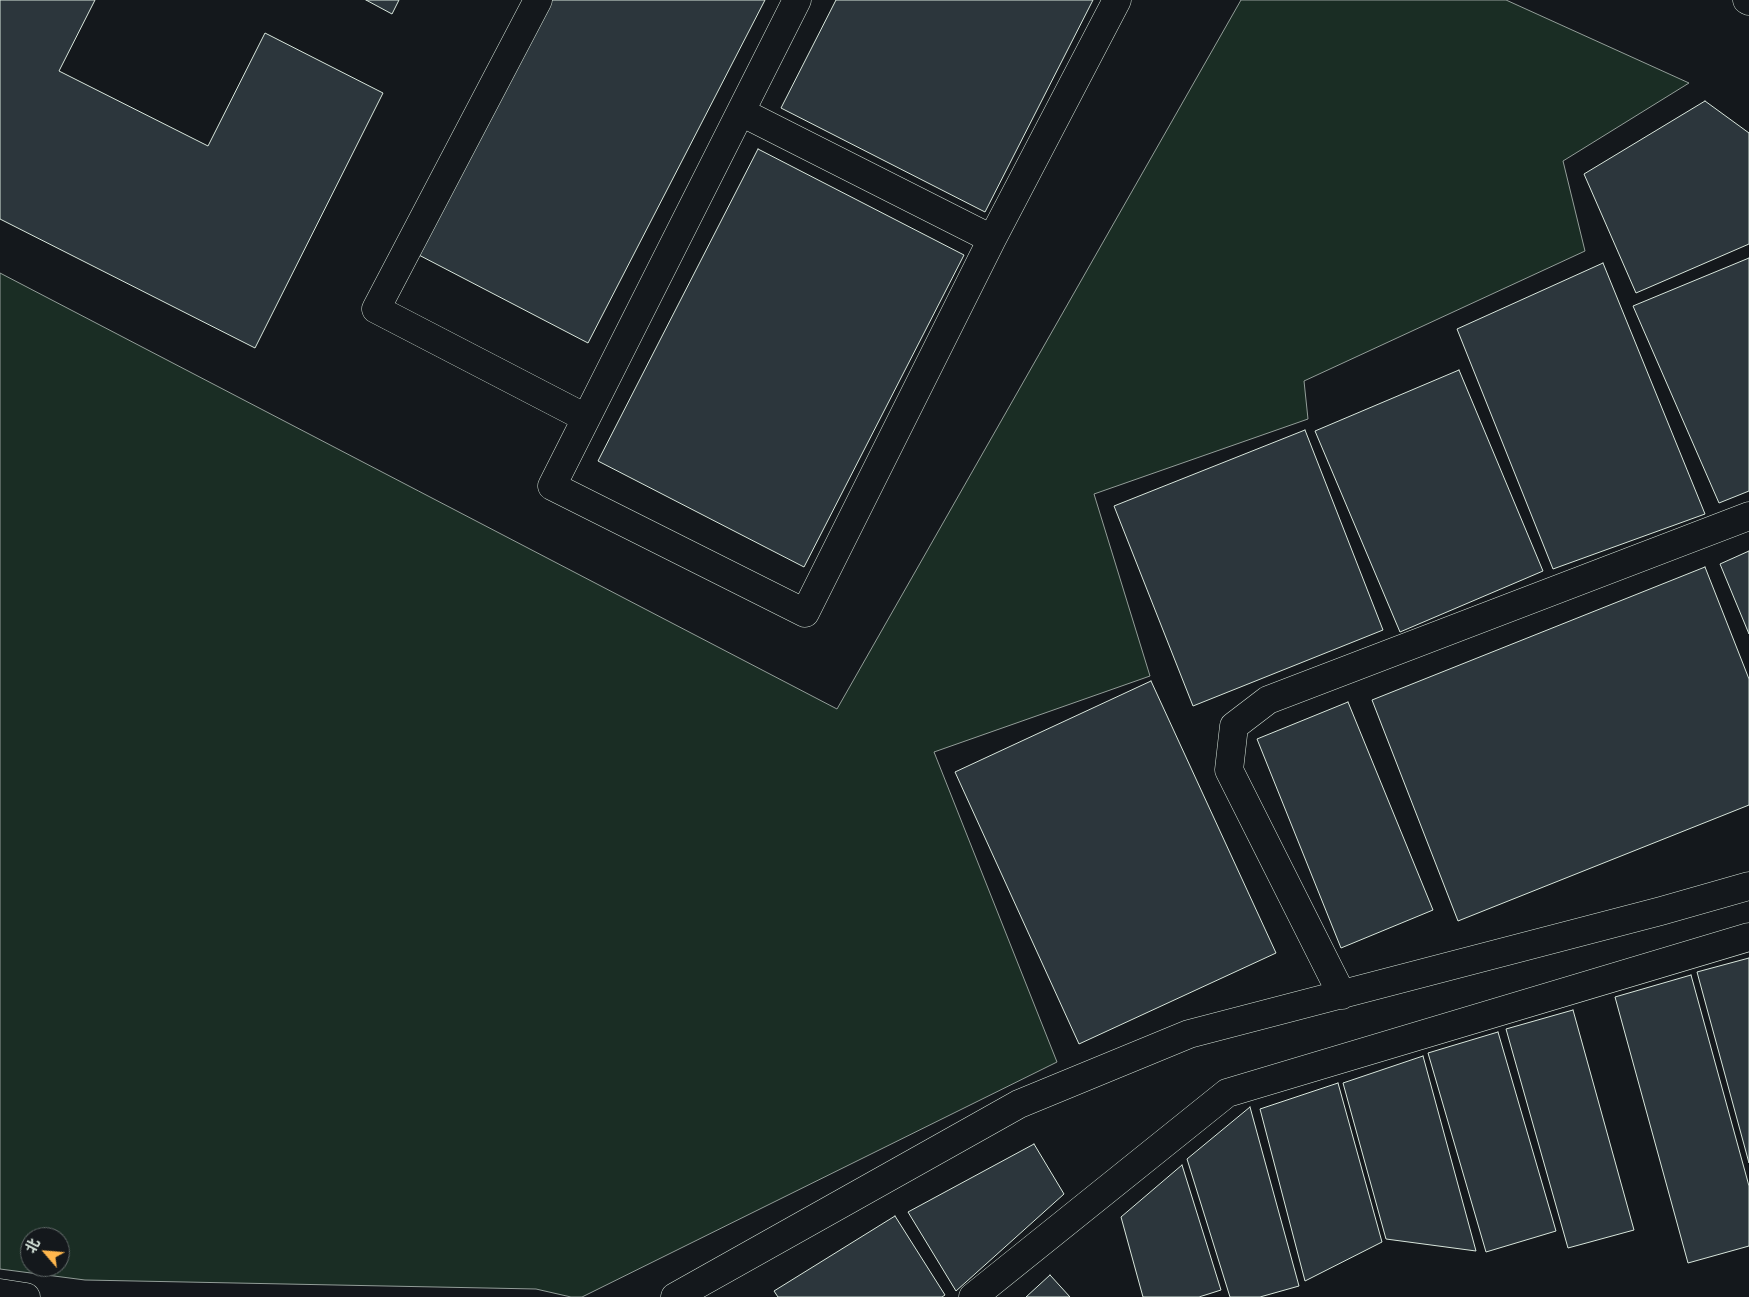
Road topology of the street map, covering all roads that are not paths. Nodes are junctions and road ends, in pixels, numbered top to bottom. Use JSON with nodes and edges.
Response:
{"nodes":[{"id":1,"x":538,"y":0,"type":"edge"},
{"id":2,"x":797,"y":0,"type":"edge"},
{"id":3,"x":1117,"y":0,"type":"edge"},
{"id":4,"x":741,"y":112,"type":"junction"},
{"id":5,"x":992,"y":238,"type":"junction"},
{"id":6,"x":586,"y":418,"type":"junction"},
{"id":7,"x":1749,"y":516,"type":"edge"},
{"id":8,"x":1749,"y":886,"type":"edge"},
{"id":9,"x":1749,"y":937,"type":"edge"},
{"id":10,"x":1342,"y":995,"type":"junction"},
{"id":11,"x":0,"y":1293,"type":"edge"},
{"id":12,"x":26,"y":1297,"type":"edge"},
{"id":13,"x":675,"y":1297,"type":"edge"},
{"id":14,"x":973,"y":1297,"type":"edge"}],
"edges":[{"from":1,"to":6,"type":"street"},
{"from":2,"to":4,"type":"street"},
{"from":3,"to":5,"type":"street"},
{"from":4,"to":5,"type":"street"},
{"from":4,"to":6,"type":"street"},
{"from":5,"to":6,"type":"street"},
{"from":7,"to":10,"type":"street"},
{"from":8,"to":10,"type":"street"},
{"from":9,"to":14,"type":"street"},
{"from":10,"to":13,"type":"street"},
{"from":11,"to":12,"type":"street"}]}
